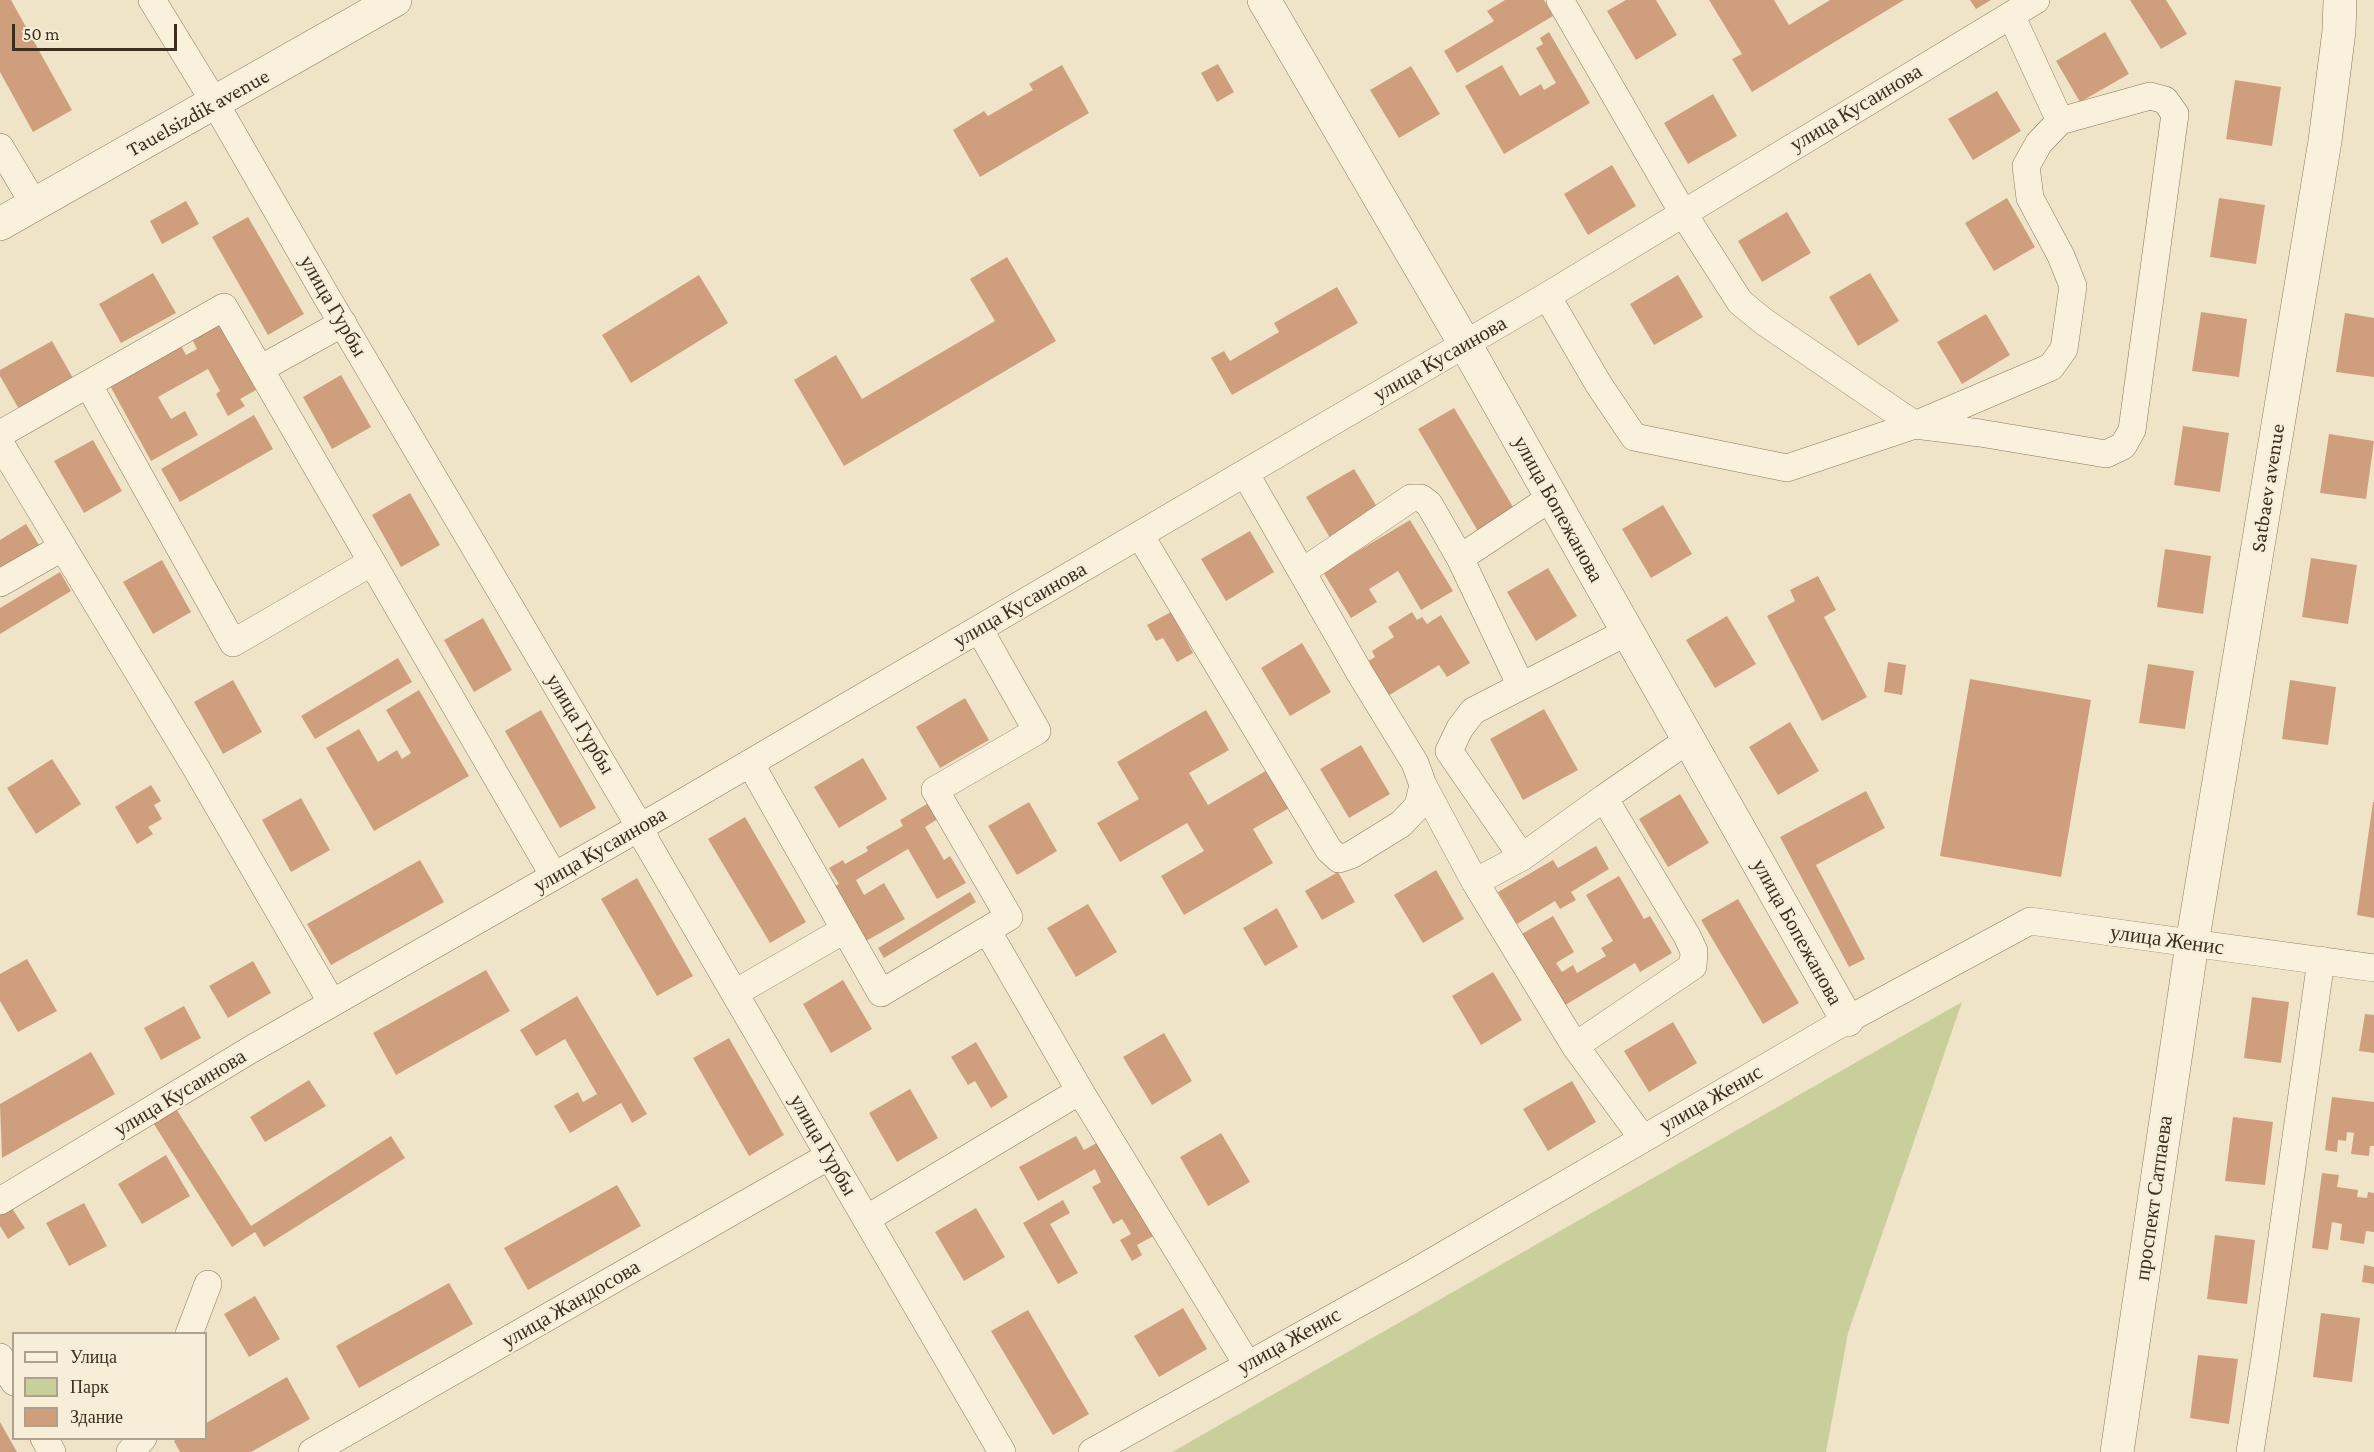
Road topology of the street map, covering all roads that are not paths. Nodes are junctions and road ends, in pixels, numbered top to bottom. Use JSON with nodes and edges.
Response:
{"nodes":[{"id":1,"x":152,"y":0,"type":"edge"},
{"id":2,"x":395,"y":0,"type":"edge"},
{"id":3,"x":1264,"y":0,"type":"edge"},
{"id":4,"x":1560,"y":0,"type":"edge"},
{"id":5,"x":2036,"y":0,"type":"edge"},
{"id":6,"x":2355,"y":0,"type":"edge"},
{"id":7,"x":2011,"y":15,"type":"junction"},
{"id":8,"x":2340,"y":15,"type":"edge"},
{"id":9,"x":215,"y":103,"type":"junction"},
{"id":10,"x":2060,"y":121,"type":"junction"},
{"id":11,"x":1,"y":150,"type":"edge"},
{"id":12,"x":34,"y":204,"type":"junction"},
{"id":13,"x":1683,"y":213,"type":"junction"},
{"id":14,"x":0,"y":224,"type":"edge"},
{"id":15,"x":1547,"y":296,"type":"junction"},
{"id":16,"x":343,"y":323,"type":"junction"},
{"id":17,"x":1465,"y":344,"type":"junction"},
{"id":18,"x":260,"y":369,"type":"junction"},
{"id":19,"x":88,"y":384,"type":"junction"},
{"id":20,"x":1915,"y":425,"type":"junction"},
{"id":21,"x":0,"y":434,"type":"edge"},
{"id":22,"x":0,"y":442,"type":"edge"},
{"id":23,"x":1245,"y":473,"type":"junction"},
{"id":24,"x":1552,"y":497,"type":"junction"},
{"id":25,"x":1140,"y":535,"type":"junction"},
{"id":26,"x":63,"y":547,"type":"junction"},
{"id":27,"x":1460,"y":558,"type":"junction"},
{"id":28,"x":372,"y":562,"type":"junction"},
{"id":29,"x":1302,"y":572,"type":"junction"},
{"id":30,"x":0,"y":584,"type":"edge"},
{"id":31,"x":979,"y":629,"type":"junction"},
{"id":32,"x":1627,"y":632,"type":"junction"},
{"id":33,"x":1521,"y":686,"type":"junction"},
{"id":34,"x":1688,"y":740,"type":"junction"},
{"id":35,"x":750,"y":763,"type":"junction"},
{"id":36,"x":1423,"y":785,"type":"junction"},
{"id":37,"x":1604,"y":798,"type":"junction"},
{"id":38,"x":640,"y":827,"type":"junction"},
{"id":39,"x":1522,"y":857,"type":"junction"},
{"id":40,"x":554,"y":876,"type":"junction"},
{"id":41,"x":1475,"y":882,"type":"junction"},
{"id":42,"x":844,"y":930,"type":"junction"},
{"id":43,"x":987,"y":930,"type":"junction"},
{"id":44,"x":2192,"y":944,"type":"junction"},
{"id":45,"x":2321,"y":960,"type":"junction"},
{"id":46,"x":2374,"y":968,"type":"edge"},
{"id":47,"x":735,"y":993,"type":"junction"},
{"id":48,"x":332,"y":1003,"type":"junction"},
{"id":49,"x":1847,"y":1020,"type":"junction"},
{"id":50,"x":1575,"y":1046,"type":"junction"},
{"id":51,"x":1080,"y":1091,"type":"junction"},
{"id":52,"x":1643,"y":1139,"type":"junction"},
{"id":53,"x":829,"y":1156,"type":"junction"},
{"id":54,"x":0,"y":1201,"type":"edge"},
{"id":55,"x":867,"y":1219,"type":"junction"},
{"id":56,"x":208,"y":1284,"type":"dead end"},
{"id":57,"x":190,"y":1332,"type":"edge"},
{"id":58,"x":0,"y":1357,"type":"edge"},
{"id":59,"x":1247,"y":1364,"type":"junction"},
{"id":60,"x":12,"y":1378,"type":"edge"},
{"id":61,"x":141,"y":1440,"type":"edge"},
{"id":62,"x":130,"y":1452,"type":"edge"},
{"id":63,"x":312,"y":1452,"type":"edge"},
{"id":64,"x":1002,"y":1452,"type":"edge"},
{"id":65,"x":1092,"y":1452,"type":"edge"},
{"id":66,"x":2117,"y":1452,"type":"edge"},
{"id":67,"x":2250,"y":1452,"type":"edge"}],
"edges":[{"from":1,"to":9,"type":"street","name":"улица Гурбы"},
{"from":2,"to":9,"type":"street","name":"Tauelsizdik avenue"},
{"from":3,"to":17,"type":"street","name":"улица Бопежанова"},
{"from":4,"to":13,"type":"street"},
{"from":5,"to":7,"type":"street","name":"улица Кусаинова"},
{"from":6,"to":8,"type":"street"},
{"from":7,"to":10,"type":"street"},
{"from":7,"to":13,"type":"street","name":"улица Кусаинова"},
{"from":8,"to":44,"type":"street","name":"Satbaev avenue"},
{"from":9,"to":12,"type":"street","name":"Tauelsizdik avenue"},
{"from":9,"to":16,"type":"street","name":"улица Гурбы"},
{"from":10,"to":20,"type":"street"},
{"from":10,"to":20,"type":"street"},
{"from":11,"to":12,"type":"street"},
{"from":12,"to":14,"type":"street","name":"Tauelsizdik avenue"},
{"from":13,"to":15,"type":"street","name":"улица Кусаинова"},
{"from":13,"to":20,"type":"street"},
{"from":15,"to":17,"type":"street","name":"улица Кусаинова"},
{"from":15,"to":20,"type":"street"},
{"from":16,"to":18,"type":"street"},
{"from":16,"to":38,"type":"street","name":"улица Гурбы"},
{"from":17,"to":23,"type":"street","name":"улица Кусаинова"},
{"from":17,"to":24,"type":"street","name":"улица Бопежанова"},
{"from":18,"to":19,"type":"street"},
{"from":18,"to":28,"type":"street"},
{"from":19,"to":21,"type":"street"},
{"from":19,"to":28,"type":"street"},
{"from":22,"to":26,"type":"street"},
{"from":23,"to":25,"type":"street","name":"улица Кусаинова"},
{"from":23,"to":29,"type":"street"},
{"from":24,"to":27,"type":"street"},
{"from":24,"to":32,"type":"street","name":"улица Бопежанова"},
{"from":25,"to":31,"type":"street","name":"улица Кусаинова"},
{"from":25,"to":36,"type":"street"},
{"from":26,"to":30,"type":"street"},
{"from":26,"to":48,"type":"street"},
{"from":27,"to":29,"type":"street"},
{"from":27,"to":33,"type":"street"},
{"from":28,"to":40,"type":"street"},
{"from":29,"to":36,"type":"street"},
{"from":31,"to":35,"type":"street","name":"улица Кусаинова"},
{"from":31,"to":43,"type":"street"},
{"from":32,"to":33,"type":"street"},
{"from":32,"to":34,"type":"street","name":"улица Бопежанова"},
{"from":33,"to":39,"type":"street"},
{"from":34,"to":37,"type":"street"},
{"from":34,"to":49,"type":"street","name":"улица Бопежанова"},
{"from":35,"to":38,"type":"street","name":"улица Кусаинова"},
{"from":35,"to":42,"type":"street"},
{"from":36,"to":41,"type":"street"},
{"from":37,"to":39,"type":"street"},
{"from":37,"to":50,"type":"street"},
{"from":38,"to":40,"type":"street","name":"улица Кусаинова"},
{"from":38,"to":47,"type":"street","name":"улица Гурбы"},
{"from":39,"to":41,"type":"street"},
{"from":40,"to":48,"type":"street","name":"улица Кусаинова"},
{"from":41,"to":50,"type":"street"},
{"from":42,"to":43,"type":"street"},
{"from":42,"to":47,"type":"street"},
{"from":43,"to":51,"type":"street"},
{"from":44,"to":45,"type":"street","name":"улица Женис"},
{"from":44,"to":49,"type":"street","name":"улица Женис"},
{"from":44,"to":66,"type":"street","name":"проспект Сатпаева"},
{"from":45,"to":46,"type":"street","name":"улица Женис"},
{"from":45,"to":67,"type":"street"},
{"from":47,"to":53,"type":"street","name":"улица Гурбы"},
{"from":48,"to":54,"type":"street","name":"улица Кусаинова"},
{"from":49,"to":52,"type":"street","name":"улица Женис"},
{"from":50,"to":52,"type":"street"},
{"from":51,"to":55,"type":"street"},
{"from":51,"to":59,"type":"street"},
{"from":52,"to":59,"type":"street","name":"улица Женис"},
{"from":53,"to":55,"type":"street","name":"улица Гурбы"},
{"from":53,"to":63,"type":"street","name":"улица Жандосова"},
{"from":55,"to":64,"type":"street","name":"улица Гурбы"},
{"from":56,"to":57,"type":"street"},
{"from":58,"to":60,"type":"street"},
{"from":59,"to":65,"type":"street","name":"улица Женис"},
{"from":61,"to":62,"type":"street"}]}
